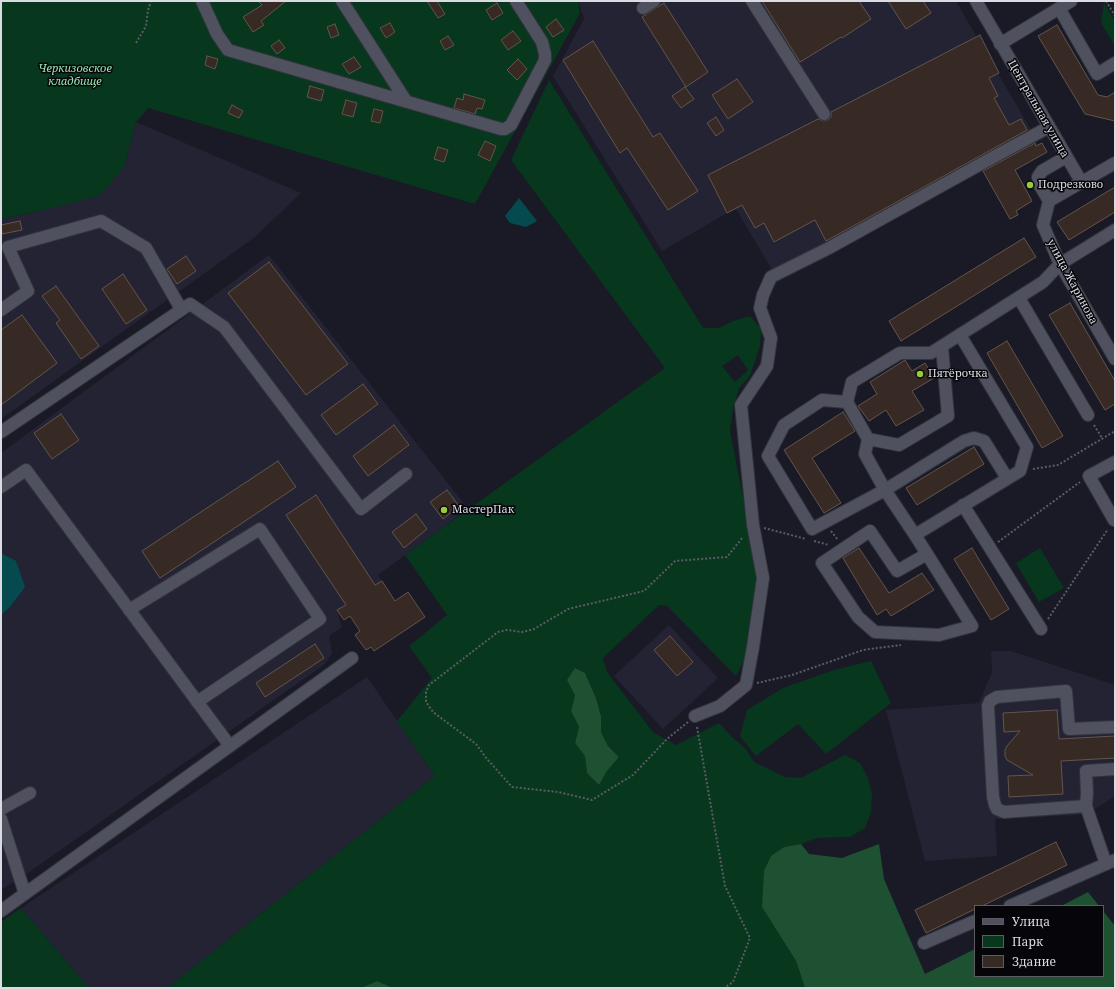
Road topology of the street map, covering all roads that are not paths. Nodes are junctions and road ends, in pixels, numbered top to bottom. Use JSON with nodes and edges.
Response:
{"nodes":[{"id":1,"x":202,"y":1,"type":"edge"},
{"id":2,"x":342,"y":1,"type":"edge"},
{"id":3,"x":516,"y":1,"type":"edge"},
{"id":4,"x":654,"y":1,"type":"edge"},
{"id":5,"x":752,"y":1,"type":"edge"},
{"id":6,"x":1071,"y":1,"type":"edge"},
{"id":7,"x":979,"y":2,"type":"edge"},
{"id":8,"x":643,"y":8,"type":"dead end"},
{"id":9,"x":1059,"y":8,"type":"junction"},
{"id":10,"x":1000,"y":44,"type":"junction"},
{"id":11,"x":1115,"y":63,"type":"edge"},
{"id":12,"x":406,"y":102,"type":"junction"},
{"id":13,"x":824,"y":114,"type":"dead end"},
{"id":14,"x":1049,"y":128,"type":"junction"},
{"id":15,"x":1066,"y":156,"type":"junction"},
{"id":16,"x":1115,"y":163,"type":"edge"},
{"id":17,"x":1082,"y":183,"type":"junction"},
{"id":18,"x":1049,"y":201,"type":"junction"},
{"id":19,"x":1115,"y":230,"type":"edge"},
{"id":20,"x":4,"y":248,"type":"edge"},
{"id":21,"x":1060,"y":264,"type":"junction"},
{"id":22,"x":1019,"y":298,"type":"junction"},
{"id":23,"x":181,"y":309,"type":"junction"},
{"id":24,"x":1,"y":310,"type":"edge"},
{"id":25,"x":960,"y":335,"type":"junction"},
{"id":26,"x":942,"y":347,"type":"junction"},
{"id":27,"x":1115,"y":359,"type":"edge"},
{"id":28,"x":846,"y":402,"type":"junction"},
{"id":29,"x":1088,"y":415,"type":"road end"},
{"id":30,"x":1,"y":432,"type":"edge"},
{"id":31,"x":868,"y":439,"type":"junction"},
{"id":32,"x":1115,"y":462,"type":"edge"},
{"id":33,"x":406,"y":474,"type":"dead end"},
{"id":34,"x":1007,"y":478,"type":"junction"},
{"id":35,"x":1,"y":487,"type":"edge"},
{"id":36,"x":885,"y":490,"type":"junction"},
{"id":37,"x":963,"y":505,"type":"junction"},
{"id":38,"x":1115,"y":521,"type":"edge"},
{"id":39,"x":915,"y":535,"type":"junction"},
{"id":40,"x":926,"y":554,"type":"junction"},
{"id":41,"x":129,"y":610,"type":"junction"},
{"id":42,"x":1040,"y":629,"type":"road end"},
{"id":43,"x":352,"y":658,"type":"dead end"},
{"id":44,"x":197,"y":702,"type":"junction"},
{"id":45,"x":695,"y":716,"type":"road end"},
{"id":46,"x":1115,"y":727,"type":"edge"},
{"id":47,"x":230,"y":746,"type":"junction"},
{"id":48,"x":1115,"y":769,"type":"edge"},
{"id":49,"x":30,"y":793,"type":"dead end"},
{"id":50,"x":1086,"y":806,"type":"junction"},
{"id":51,"x":1,"y":809,"type":"edge"},
{"id":52,"x":1,"y":819,"type":"edge"},
{"id":53,"x":1111,"y":862,"type":"edge"},
{"id":54,"x":25,"y":894,"type":"junction"},
{"id":55,"x":1012,"y":905,"type":"edge"},
{"id":56,"x":1,"y":911,"type":"edge"},
{"id":57,"x":974,"y":921,"type":"edge"},
{"id":58,"x":924,"y":943,"type":"dead end"}],
"edges":[{"from":1,"to":12,"type":"street"},
{"from":2,"to":12,"type":"street"},
{"from":3,"to":12,"type":"street"},
{"from":4,"to":8,"type":"street"},
{"from":5,"to":13,"type":"street"},
{"from":6,"to":9,"type":"street"},
{"from":7,"to":10,"type":"street","name":"Центральная улица"},
{"from":9,"to":10,"type":"street"},
{"from":9,"to":11,"type":"street"},
{"from":10,"to":14,"type":"street","name":"Центральная улица"},
{"from":14,"to":15,"type":"street","name":"Центральная улица"},
{"from":14,"to":45,"type":"street"},
{"from":15,"to":17,"type":"street","name":"Центральная улица"},
{"from":15,"to":18,"type":"street"},
{"from":16,"to":17,"type":"street"},
{"from":17,"to":18,"type":"street"},
{"from":18,"to":21,"type":"street","name":"улица Жаринова"},
{"from":19,"to":21,"type":"street"},
{"from":20,"to":23,"type":"street"},
{"from":20,"to":24,"type":"street"},
{"from":21,"to":22,"type":"street"},
{"from":21,"to":27,"type":"street","name":"улица Жаринова"},
{"from":22,"to":25,"type":"street"},
{"from":22,"to":29,"type":"street"},
{"from":23,"to":30,"type":"street"},
{"from":23,"to":33,"type":"street"},
{"from":25,"to":26,"type":"street"},
{"from":25,"to":34,"type":"street"},
{"from":26,"to":28,"type":"street"},
{"from":26,"to":31,"type":"street"},
{"from":28,"to":31,"type":"street"},
{"from":28,"to":36,"type":"street"},
{"from":31,"to":36,"type":"street"},
{"from":32,"to":38,"type":"street"},
{"from":34,"to":36,"type":"street"},
{"from":34,"to":37,"type":"street"},
{"from":35,"to":41,"type":"street"},
{"from":36,"to":39,"type":"street"},
{"from":37,"to":39,"type":"street"},
{"from":37,"to":42,"type":"street"},
{"from":39,"to":40,"type":"street"},
{"from":40,"to":40,"type":"street"},
{"from":41,"to":44,"type":"street"},
{"from":41,"to":44,"type":"street"},
{"from":43,"to":47,"type":"street"},
{"from":44,"to":47,"type":"street"},
{"from":46,"to":50,"type":"street"},
{"from":47,"to":54,"type":"street"},
{"from":48,"to":50,"type":"street"},
{"from":49,"to":51,"type":"street"},
{"from":50,"to":53,"type":"street"},
{"from":52,"to":54,"type":"street"},
{"from":53,"to":55,"type":"street"},
{"from":54,"to":56,"type":"street"},
{"from":57,"to":58,"type":"street"}]}
